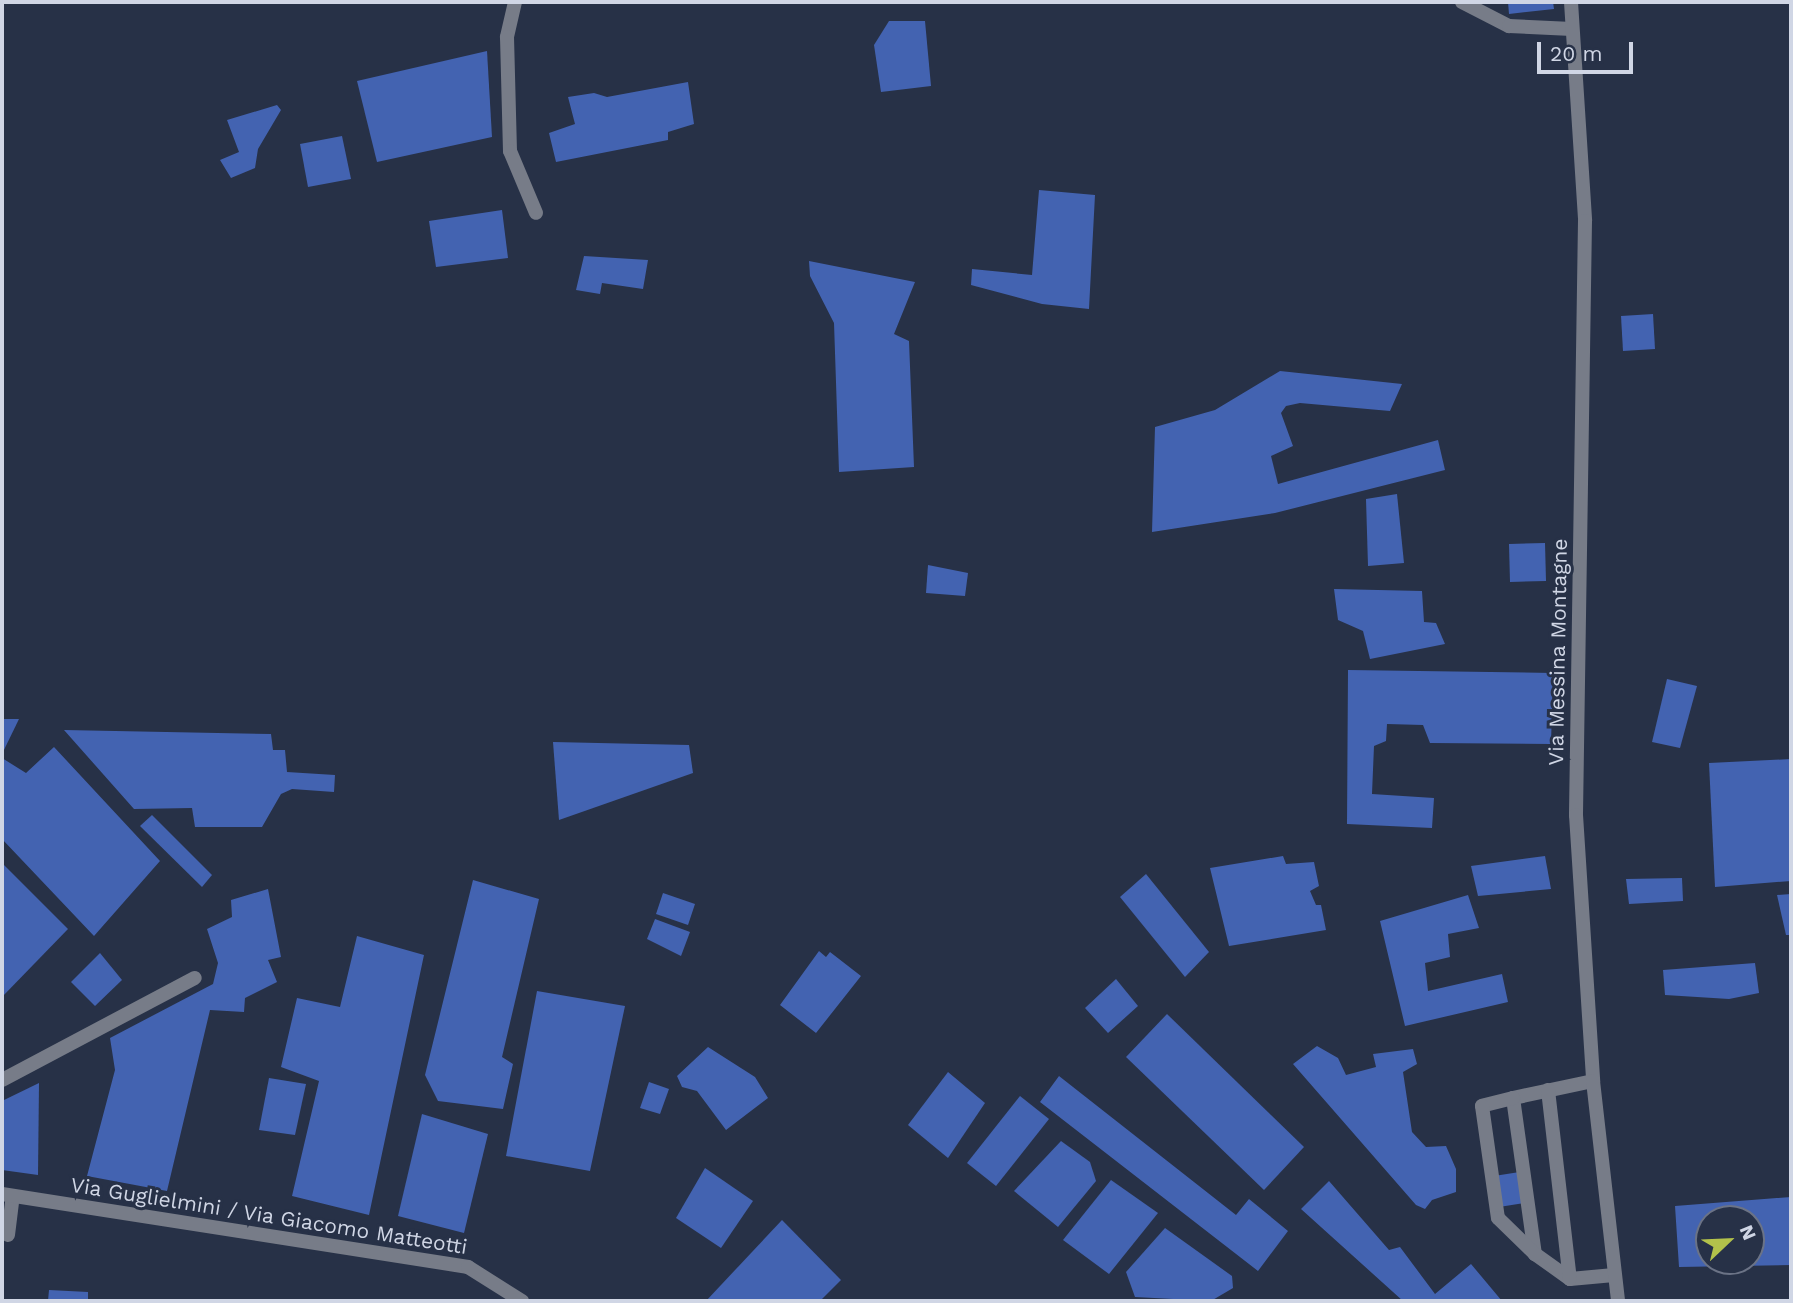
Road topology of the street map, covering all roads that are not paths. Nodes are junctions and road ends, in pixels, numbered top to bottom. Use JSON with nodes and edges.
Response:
{"nodes":[{"id":1,"x":515,"y":2,"type":"edge"},
{"id":2,"x":1462,"y":2,"type":"edge"},
{"id":3,"x":1571,"y":2,"type":"edge"},
{"id":4,"x":1572,"y":29,"type":"junction"},
{"id":5,"x":536,"y":213,"type":"dead end"},
{"id":6,"x":195,"y":978,"type":"dead end"},
{"id":7,"x":2,"y":1080,"type":"edge"},
{"id":8,"x":1593,"y":1081,"type":"junction"},
{"id":9,"x":1548,"y":1090,"type":"junction"},
{"id":10,"x":1513,"y":1098,"type":"junction"},
{"id":11,"x":7,"y":1195,"type":"edge"},
{"id":12,"x":8,"y":1235,"type":"dead end"},
{"id":13,"x":1535,"y":1254,"type":"junction"},
{"id":14,"x":1614,"y":1275,"type":"junction"},
{"id":15,"x":1570,"y":1279,"type":"junction"},
{"id":16,"x":522,"y":1301,"type":"edge"},
{"id":17,"x":1618,"y":1301,"type":"edge"}],
"edges":[{"from":1,"to":5,"type":"street"},
{"from":2,"to":4,"type":"street"},
{"from":3,"to":4,"type":"street","name":"Via Messina Montagne"},
{"from":4,"to":8,"type":"street","name":"Via Messina Montagne"},
{"from":6,"to":7,"type":"street"},
{"from":8,"to":9,"type":"street"},
{"from":8,"to":14,"type":"street","name":"Via Messina Montagne"},
{"from":9,"to":10,"type":"street"},
{"from":9,"to":15,"type":"street"},
{"from":10,"to":13,"type":"street"},
{"from":10,"to":13,"type":"street"},
{"from":11,"to":12,"type":"street"},
{"from":11,"to":16,"type":"street","name":"Via Guglielmini / Via Giacomo Matteotti"},
{"from":13,"to":15,"type":"street"},
{"from":14,"to":15,"type":"street"},
{"from":14,"to":17,"type":"street","name":"Via Messina Montagne"}]}
